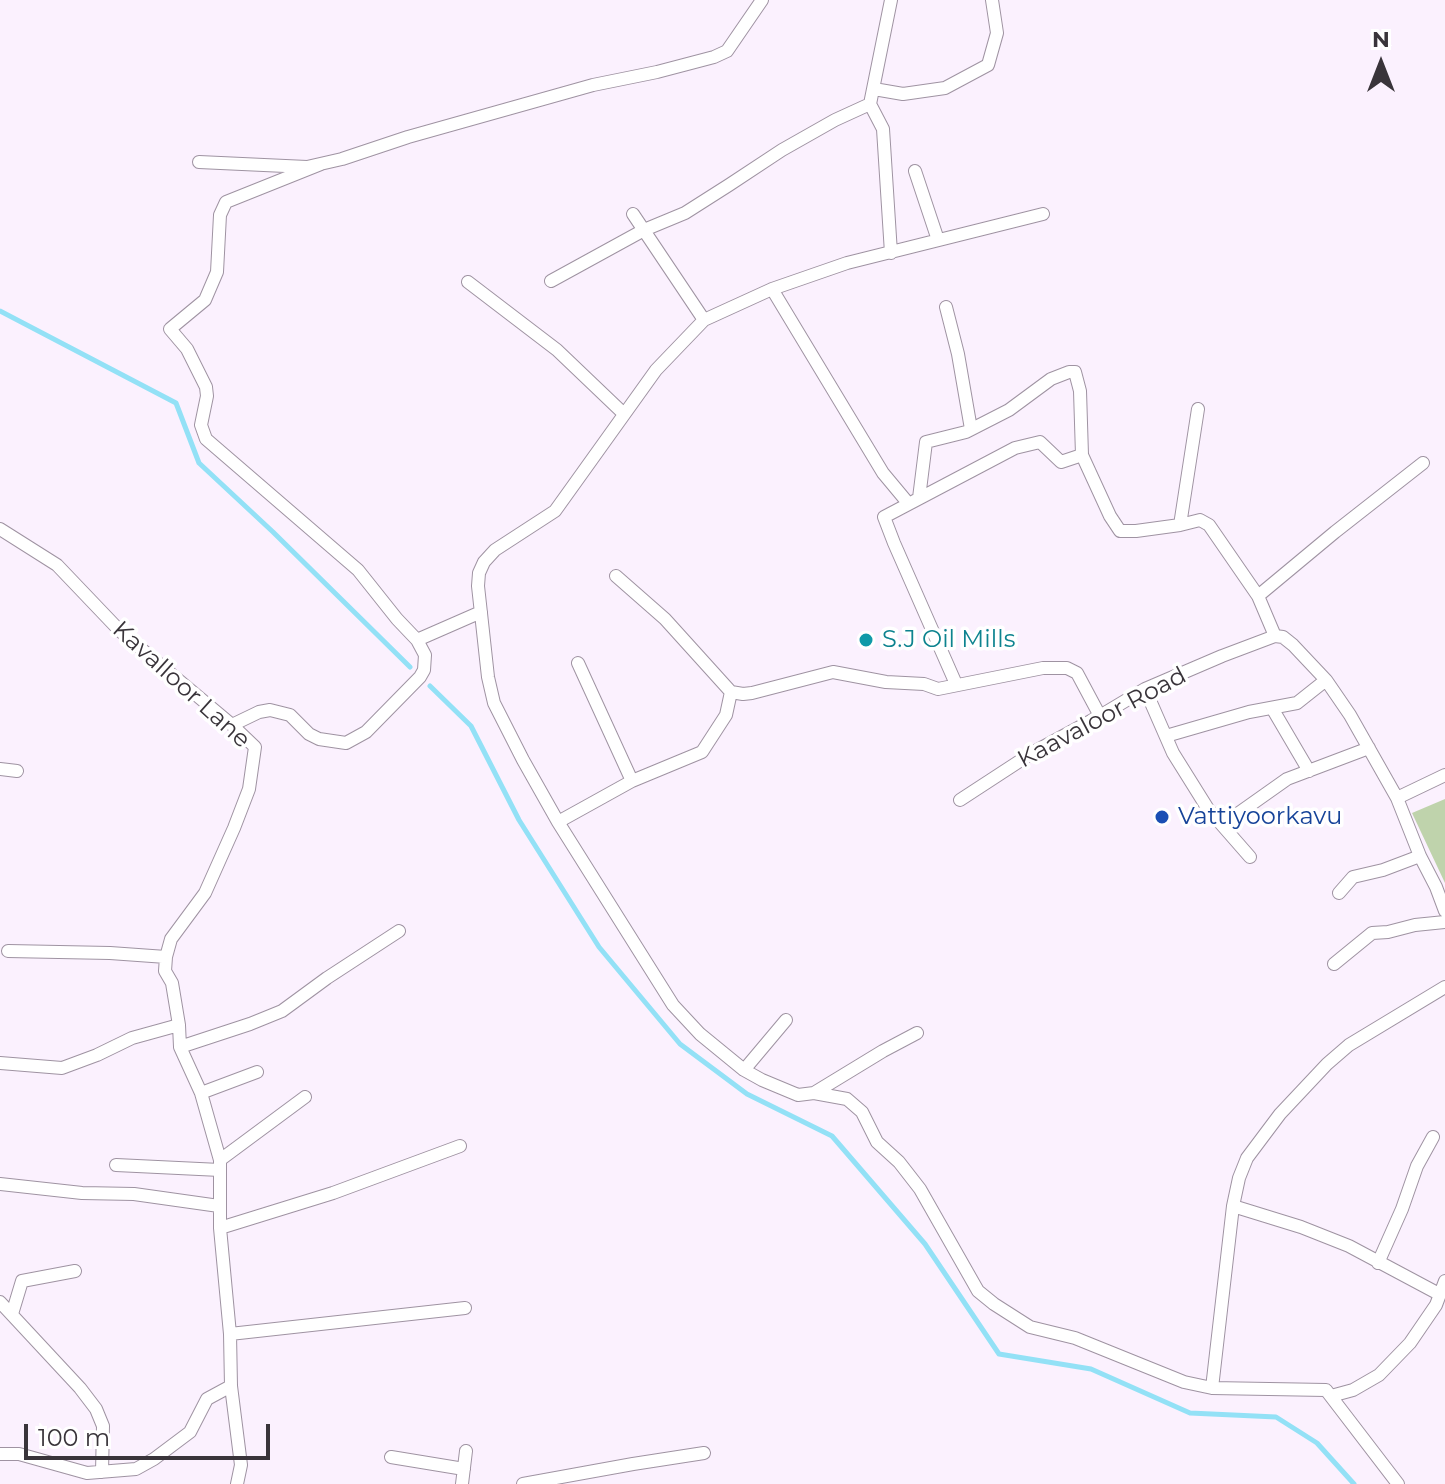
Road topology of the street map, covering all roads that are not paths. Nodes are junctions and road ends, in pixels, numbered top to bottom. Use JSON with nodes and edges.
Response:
{"nodes":[{"id":1,"x":762,"y":0,"type":"edge"},
{"id":2,"x":891,"y":0,"type":"edge"},
{"id":3,"x":992,"y":0,"type":"edge"},
{"id":4,"x":874,"y":89,"type":"junction"},
{"id":5,"x":870,"y":104,"type":"junction"},
{"id":6,"x":199,"y":162,"type":"dead end"},
{"id":7,"x":321,"y":164,"type":"junction"},
{"id":8,"x":915,"y":171,"type":"dead end"},
{"id":9,"x":633,"y":214,"type":"dead end"},
{"id":10,"x":1043,"y":214,"type":"dead end"},
{"id":11,"x":644,"y":230,"type":"junction"},
{"id":12,"x":938,"y":240,"type":"junction"},
{"id":13,"x":891,"y":253,"type":"junction"},
{"id":14,"x":551,"y":281,"type":"dead end"},
{"id":15,"x":468,"y":282,"type":"dead end"},
{"id":16,"x":772,"y":289,"type":"junction"},
{"id":17,"x":946,"y":307,"type":"dead end"},
{"id":18,"x":704,"y":320,"type":"junction"},
{"id":19,"x":1198,"y":409,"type":"dead end"},
{"id":20,"x":624,"y":414,"type":"junction"},
{"id":21,"x":971,"y":429,"type":"junction"},
{"id":22,"x":1082,"y":455,"type":"junction"},
{"id":23,"x":1423,"y":463,"type":"dead end"},
{"id":24,"x":914,"y":500,"type":"junction"},
{"id":25,"x":1180,"y":525,"type":"junction"},
{"id":26,"x":0,"y":529,"type":"edge"},
{"id":27,"x":616,"y":576,"type":"dead end"},
{"id":28,"x":1258,"y":596,"type":"junction"},
{"id":29,"x":481,"y":612,"type":"junction"},
{"id":30,"x":1275,"y":636,"type":"junction"},
{"id":31,"x":417,"y":640,"type":"junction"},
{"id":32,"x":578,"y":663,"type":"dead end"},
{"id":33,"x":1326,"y":680,"type":"junction"},
{"id":34,"x":956,"y":684,"type":"junction"},
{"id":35,"x":1145,"y":689,"type":"junction"},
{"id":36,"x":731,"y":692,"type":"junction"},
{"id":37,"x":1272,"y":708,"type":"junction"},
{"id":38,"x":1100,"y":716,"type":"junction"},
{"id":39,"x":232,"y":725,"type":"junction"},
{"id":40,"x":1166,"y":736,"type":"junction"},
{"id":41,"x":1369,"y":748,"type":"junction"},
{"id":42,"x":0,"y":769,"type":"edge"},
{"id":43,"x":17,"y":771,"type":"dead end"},
{"id":44,"x":1309,"y":771,"type":"junction"},
{"id":45,"x":1445,"y":775,"type":"edge"},
{"id":46,"x":632,"y":781,"type":"junction"},
{"id":47,"x":1397,"y":798,"type":"junction"},
{"id":48,"x":960,"y":800,"type":"dead end"},
{"id":49,"x":558,"y":822,"type":"junction"},
{"id":50,"x":1222,"y":825,"type":"junction"},
{"id":51,"x":1420,"y":856,"type":"junction"},
{"id":52,"x":1250,"y":857,"type":"dead end"},
{"id":53,"x":1339,"y":893,"type":"dead end"},
{"id":54,"x":1445,"y":911,"type":"edge"},
{"id":55,"x":1445,"y":922,"type":"edge"},
{"id":56,"x":399,"y":931,"type":"dead end"},
{"id":57,"x":8,"y":951,"type":"dead end"},
{"id":58,"x":166,"y":957,"type":"junction"},
{"id":59,"x":1334,"y":964,"type":"dead end"},
{"id":60,"x":1445,"y":987,"type":"edge"},
{"id":61,"x":786,"y":1020,"type":"dead end"},
{"id":62,"x":179,"y":1025,"type":"junction"},
{"id":63,"x":917,"y":1033,"type":"dead end"},
{"id":64,"x":180,"y":1047,"type":"junction"},
{"id":65,"x":0,"y":1063,"type":"edge"},
{"id":66,"x":744,"y":1070,"type":"junction"},
{"id":67,"x":257,"y":1072,"type":"dead end"},
{"id":68,"x":201,"y":1093,"type":"junction"},
{"id":69,"x":814,"y":1093,"type":"junction"},
{"id":70,"x":305,"y":1097,"type":"dead end"},
{"id":71,"x":1433,"y":1137,"type":"dead end"},
{"id":72,"x":460,"y":1146,"type":"dead end"},
{"id":73,"x":116,"y":1165,"type":"dead end"},
{"id":74,"x":220,"y":1165,"type":"junction"},
{"id":75,"x":0,"y":1184,"type":"edge"},
{"id":76,"x":219,"y":1206,"type":"junction"},
{"id":77,"x":1233,"y":1206,"type":"junction"},
{"id":78,"x":220,"y":1228,"type":"junction"},
{"id":79,"x":1378,"y":1263,"type":"junction"},
{"id":80,"x":75,"y":1271,"type":"dead end"},
{"id":81,"x":1445,"y":1281,"type":"edge"},
{"id":82,"x":1439,"y":1294,"type":"junction"},
{"id":83,"x":0,"y":1302,"type":"edge"},
{"id":84,"x":465,"y":1308,"type":"dead end"},
{"id":85,"x":12,"y":1314,"type":"junction"},
{"id":86,"x":230,"y":1334,"type":"junction"},
{"id":87,"x":231,"y":1386,"type":"junction"},
{"id":88,"x":1212,"y":1388,"type":"junction"},
{"id":89,"x":1331,"y":1396,"type":"junction"},
{"id":90,"x":466,"y":1451,"type":"dead end"},
{"id":91,"x":704,"y":1453,"type":"dead end"},
{"id":92,"x":0,"y":1454,"type":"edge"},
{"id":93,"x":391,"y":1457,"type":"dead end"},
{"id":94,"x":464,"y":1469,"type":"junction"},
{"id":95,"x":102,"y":1472,"type":"junction"},
{"id":96,"x":237,"y":1484,"type":"edge"},
{"id":97,"x":462,"y":1484,"type":"edge"},
{"id":98,"x":523,"y":1484,"type":"edge"},
{"id":99,"x":1398,"y":1484,"type":"edge"}],
"edges":[{"from":1,"to":7,"type":"street"},
{"from":2,"to":4,"type":"street"},
{"from":3,"to":4,"type":"street"},
{"from":4,"to":5,"type":"street"},
{"from":5,"to":11,"type":"street"},
{"from":5,"to":13,"type":"street"},
{"from":6,"to":7,"type":"street"},
{"from":7,"to":31,"type":"street"},
{"from":8,"to":12,"type":"street"},
{"from":9,"to":11,"type":"street"},
{"from":10,"to":12,"type":"street"},
{"from":11,"to":14,"type":"street"},
{"from":11,"to":18,"type":"street"},
{"from":12,"to":13,"type":"street"},
{"from":13,"to":16,"type":"street"},
{"from":15,"to":20,"type":"street"},
{"from":16,"to":18,"type":"street"},
{"from":16,"to":24,"type":"street"},
{"from":17,"to":21,"type":"street"},
{"from":18,"to":20,"type":"street"},
{"from":19,"to":25,"type":"street"},
{"from":20,"to":29,"type":"street"},
{"from":21,"to":22,"type":"street"},
{"from":21,"to":24,"type":"street"},
{"from":22,"to":24,"type":"street"},
{"from":22,"to":25,"type":"street"},
{"from":23,"to":28,"type":"street"},
{"from":24,"to":34,"type":"street"},
{"from":25,"to":28,"type":"street"},
{"from":26,"to":39,"type":"street","name":"Kavalloor Lane"},
{"from":27,"to":36,"type":"street"},
{"from":28,"to":30,"type":"street"},
{"from":29,"to":31,"type":"street"},
{"from":29,"to":49,"type":"street"},
{"from":30,"to":33,"type":"street"},
{"from":30,"to":35,"type":"street","name":"Kaavaloor Road"},
{"from":31,"to":39,"type":"street"},
{"from":32,"to":46,"type":"street"},
{"from":33,"to":37,"type":"street"},
{"from":33,"to":41,"type":"street"},
{"from":34,"to":36,"type":"street"},
{"from":34,"to":38,"type":"street"},
{"from":35,"to":38,"type":"street","name":"Kaavaloor Road"},
{"from":35,"to":40,"type":"street"},
{"from":36,"to":46,"type":"street"},
{"from":37,"to":40,"type":"street"},
{"from":37,"to":44,"type":"street"},
{"from":38,"to":48,"type":"street","name":"Kaavaloor Road"},
{"from":39,"to":58,"type":"street","name":"Kavalloor Lane"},
{"from":40,"to":50,"type":"street"},
{"from":41,"to":44,"type":"street"},
{"from":41,"to":47,"type":"street"},
{"from":42,"to":43,"type":"street"},
{"from":44,"to":50,"type":"street"},
{"from":45,"to":47,"type":"street"},
{"from":46,"to":49,"type":"street"},
{"from":47,"to":51,"type":"street"},
{"from":49,"to":66,"type":"street"},
{"from":50,"to":52,"type":"street"},
{"from":51,"to":53,"type":"street"},
{"from":51,"to":54,"type":"street"},
{"from":55,"to":59,"type":"street"},
{"from":56,"to":64,"type":"street"},
{"from":57,"to":58,"type":"street"},
{"from":58,"to":62,"type":"street"},
{"from":60,"to":77,"type":"street"},
{"from":61,"to":66,"type":"street"},
{"from":62,"to":64,"type":"street"},
{"from":62,"to":65,"type":"street"},
{"from":63,"to":69,"type":"street"},
{"from":64,"to":68,"type":"street"},
{"from":66,"to":69,"type":"street"},
{"from":67,"to":68,"type":"street"},
{"from":68,"to":74,"type":"street"},
{"from":69,"to":88,"type":"street"},
{"from":70,"to":74,"type":"street"},
{"from":71,"to":79,"type":"street"},
{"from":72,"to":78,"type":"street"},
{"from":73,"to":74,"type":"street"},
{"from":74,"to":76,"type":"street"},
{"from":75,"to":76,"type":"street"},
{"from":76,"to":78,"type":"street"},
{"from":77,"to":79,"type":"street"},
{"from":77,"to":88,"type":"street"},
{"from":78,"to":86,"type":"street"},
{"from":79,"to":82,"type":"street"},
{"from":80,"to":85,"type":"street"},
{"from":81,"to":82,"type":"street"},
{"from":82,"to":89,"type":"street"},
{"from":83,"to":85,"type":"street"},
{"from":84,"to":86,"type":"street"},
{"from":85,"to":95,"type":"street"},
{"from":86,"to":87,"type":"street"},
{"from":87,"to":95,"type":"street"},
{"from":87,"to":96,"type":"street"},
{"from":88,"to":89,"type":"street"},
{"from":89,"to":99,"type":"street"},
{"from":90,"to":94,"type":"street"},
{"from":91,"to":98,"type":"street"},
{"from":92,"to":95,"type":"street"},
{"from":93,"to":94,"type":"street"},
{"from":94,"to":97,"type":"street"}]}
